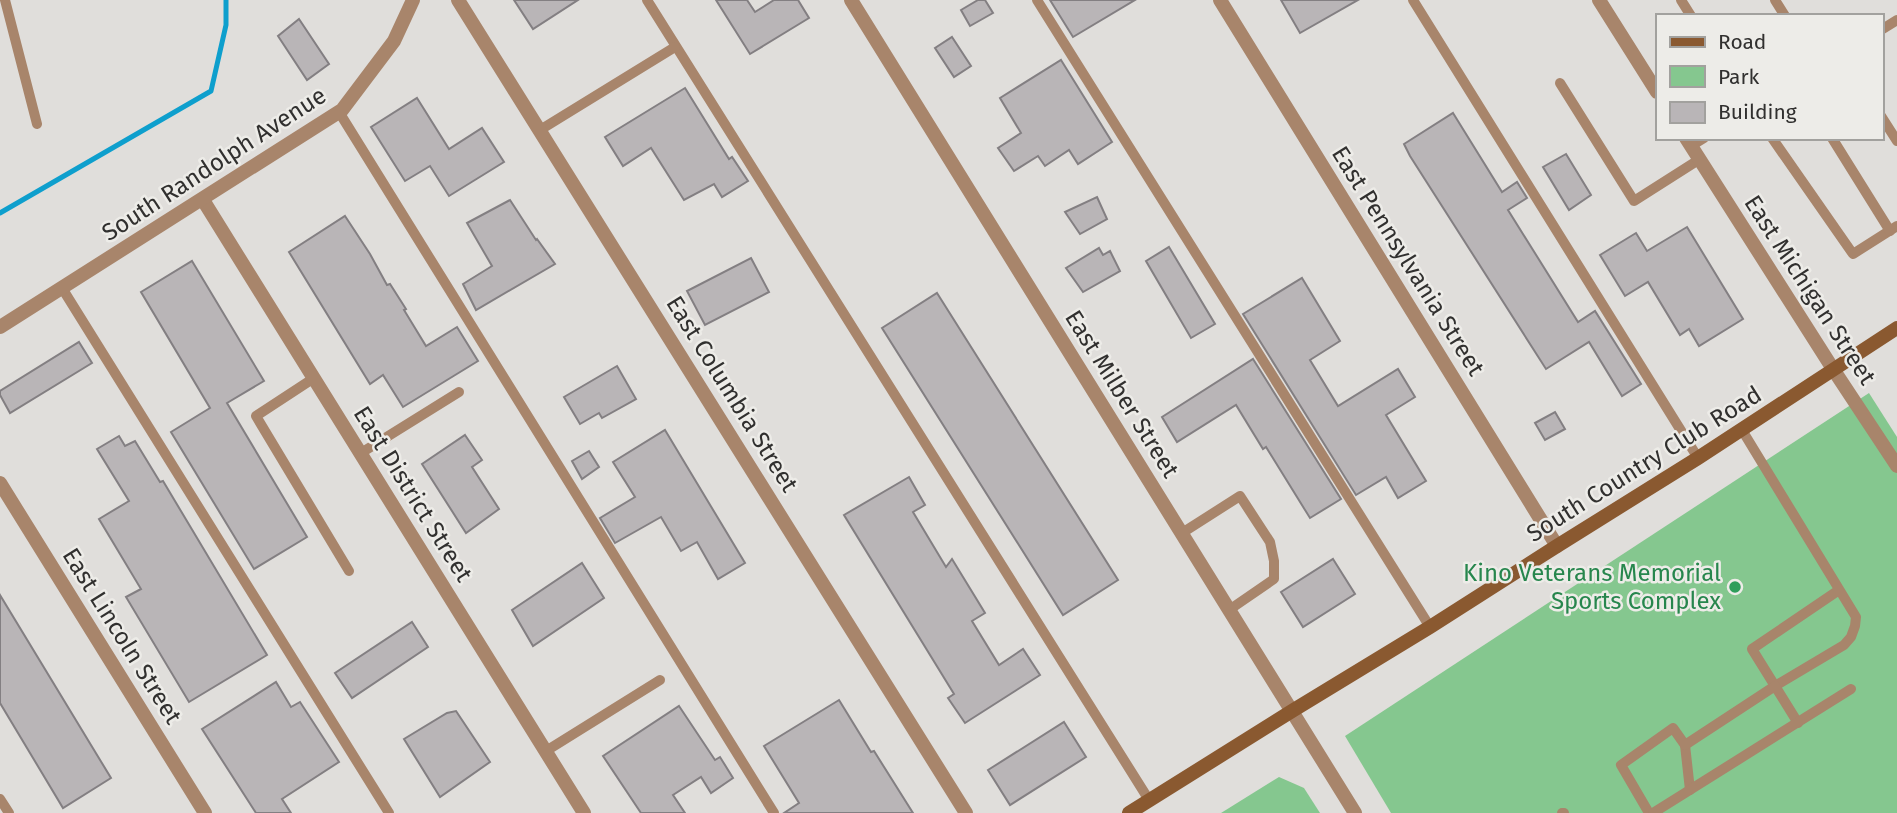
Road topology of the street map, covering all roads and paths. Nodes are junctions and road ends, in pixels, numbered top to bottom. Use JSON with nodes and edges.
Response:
{"nodes":[{"id":1,"x":5,"y":0,"type":"edge"},
{"id":2,"x":413,"y":0,"type":"edge"},
{"id":3,"x":458,"y":0,"type":"edge"},
{"id":4,"x":647,"y":0,"type":"edge"},
{"id":5,"x":851,"y":0,"type":"edge"},
{"id":6,"x":1037,"y":0,"type":"edge"},
{"id":7,"x":1220,"y":0,"type":"edge"},
{"id":8,"x":1413,"y":0,"type":"edge"},
{"id":9,"x":1599,"y":0,"type":"edge"},
{"id":10,"x":675,"y":47,"type":"junction"},
{"id":11,"x":1560,"y":83,"type":"dead end"},
{"id":12,"x":1656,"y":90,"type":"edge"},
{"id":13,"x":339,"y":112,"type":"junction"},
{"id":14,"x":1883,"y":119,"type":"edge"},
{"id":15,"x":37,"y":124,"type":"dead end"},
{"id":16,"x":540,"y":130,"type":"junction"},
{"id":17,"x":1773,"y":140,"type":"edge"},
{"id":18,"x":1833,"y":140,"type":"edge"},
{"id":19,"x":1694,"y":141,"type":"edge"},
{"id":20,"x":1897,"y":141,"type":"edge"},
{"id":21,"x":1700,"y":159,"type":"junction"},
{"id":22,"x":203,"y":200,"type":"junction"},
{"id":23,"x":1894,"y":229,"type":"edge"},
{"id":24,"x":62,"y":288,"type":"junction"},
{"id":25,"x":0,"y":327,"type":"edge"},
{"id":26,"x":1897,"y":328,"type":"edge"},
{"id":27,"x":1833,"y":369,"type":"junction"},
{"id":28,"x":314,"y":379,"type":"junction"},
{"id":29,"x":459,"y":392,"type":"dead end"},
{"id":30,"x":1742,"y":430,"type":"junction"},
{"id":31,"x":361,"y":453,"type":"junction"},
{"id":32,"x":1699,"y":458,"type":"junction"},
{"id":33,"x":1897,"y":466,"type":"edge"},
{"id":34,"x":0,"y":483,"type":"edge"},
{"id":35,"x":1182,"y":533,"type":"junction"},
{"id":36,"x":1557,"y":546,"type":"junction"},
{"id":37,"x":349,"y":571,"type":"dead end"},
{"id":38,"x":1839,"y":590,"type":"junction"},
{"id":39,"x":1229,"y":610,"type":"junction"},
{"id":40,"x":1430,"y":627,"type":"junction"},
{"id":41,"x":660,"y":680,"type":"dead end"},
{"id":42,"x":1775,"y":687,"type":"junction"},
{"id":43,"x":1851,"y":690,"type":"dead end"},
{"id":44,"x":1292,"y":711,"type":"junction"},
{"id":45,"x":1798,"y":723,"type":"junction"},
{"id":46,"x":1685,"y":745,"type":"junction"},
{"id":47,"x":547,"y":751,"type":"junction"},
{"id":48,"x":1690,"y":790,"type":"junction"},
{"id":49,"x":0,"y":799,"type":"edge"},
{"id":50,"x":1149,"y":800,"type":"junction"},
{"id":51,"x":9,"y":813,"type":"edge"},
{"id":52,"x":205,"y":813,"type":"edge"},
{"id":53,"x":389,"y":813,"type":"edge"},
{"id":54,"x":584,"y":813,"type":"edge"},
{"id":55,"x":774,"y":813,"type":"edge"},
{"id":56,"x":966,"y":813,"type":"edge"},
{"id":57,"x":1129,"y":813,"type":"edge"},
{"id":58,"x":1355,"y":813,"type":"edge"},
{"id":59,"x":1651,"y":813,"type":"edge"}],
"edges":[{"from":1,"to":15,"type":"lane"},
{"from":2,"to":13,"type":"street","name":"South Randolph Avenue"},
{"from":3,"to":16,"type":"street","name":"East Columbia Street"},
{"from":4,"to":10,"type":"lane"},
{"from":5,"to":35,"type":"street","name":"East Milber Street"},
{"from":6,"to":40,"type":"lane"},
{"from":7,"to":36,"type":"street","name":"East Pennsylvania Street"},
{"from":8,"to":32,"type":"lane"},
{"from":9,"to":12,"type":"street"},
{"from":10,"to":16,"type":"lane"},
{"from":10,"to":50,"type":"lane"},
{"from":11,"to":21,"type":"lane"},
{"from":13,"to":22,"type":"street","name":"South Randolph Avenue"},
{"from":13,"to":55,"type":"lane"},
{"from":14,"to":20,"type":"lane"},
{"from":16,"to":56,"type":"street","name":"East Columbia Street"},
{"from":17,"to":23,"type":"lane"},
{"from":18,"to":23,"type":"lane"},
{"from":19,"to":21,"type":"street","name":"East Michigan Street"},
{"from":21,"to":27,"type":"street","name":"East Michigan Street"},
{"from":22,"to":24,"type":"street","name":"South Randolph Avenue"},
{"from":22,"to":28,"type":"street","name":"East District Street"},
{"from":24,"to":25,"type":"street","name":"South Randolph Avenue"},
{"from":24,"to":53,"type":"lane"},
{"from":26,"to":27,"type":"street","name":"South Country Club Road"},
{"from":27,"to":30,"type":"street","name":"South Country Club Road"},
{"from":27,"to":33,"type":"street","name":"East Michigan Street"},
{"from":28,"to":31,"type":"street","name":"East District Street"},
{"from":28,"to":37,"type":"lane"},
{"from":29,"to":31,"type":"lane"},
{"from":30,"to":32,"type":"street","name":"South Country Club Road"},
{"from":30,"to":38,"type":"lane"},
{"from":31,"to":47,"type":"street","name":"East District Street"},
{"from":32,"to":36,"type":"street","name":"South Country Club Road"},
{"from":34,"to":52,"type":"street","name":"East Lincoln Street"},
{"from":35,"to":39,"type":"street","name":"East Milber Street"},
{"from":35,"to":39,"type":"lane"},
{"from":36,"to":40,"type":"street","name":"South Country Club Road"},
{"from":38,"to":42,"type":"lane"},
{"from":38,"to":42,"type":"lane"},
{"from":39,"to":44,"type":"street","name":"East Milber Street"},
{"from":40,"to":44,"type":"street","name":"South Country Club Road"},
{"from":41,"to":47,"type":"lane"},
{"from":42,"to":45,"type":"lane"},
{"from":42,"to":46,"type":"lane"},
{"from":43,"to":45,"type":"lane"},
{"from":44,"to":50,"type":"street","name":"South Country Club Road"},
{"from":44,"to":58,"type":"street","name":"East Milber Street"},
{"from":45,"to":48,"type":"lane"},
{"from":46,"to":48,"type":"lane"},
{"from":46,"to":59,"type":"lane"},
{"from":47,"to":54,"type":"street","name":"East District Street"},
{"from":48,"to":59,"type":"lane"},
{"from":49,"to":51,"type":"lane"},
{"from":50,"to":57,"type":"street","name":"South Country Club Road"}]}
